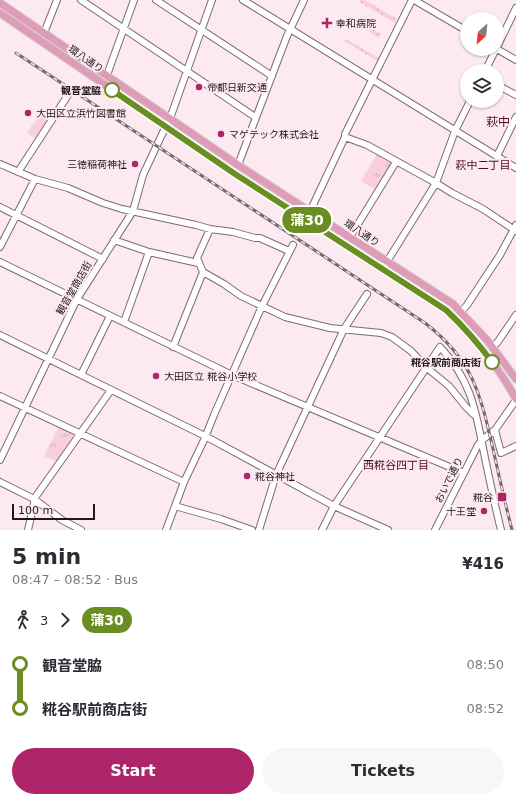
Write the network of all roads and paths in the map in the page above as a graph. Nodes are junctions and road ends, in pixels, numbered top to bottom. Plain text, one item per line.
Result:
1 (58, 0) edge
2 (81, 0) edge
3 (134, 0) edge
4 (156, 0) edge
5 (212, 0) edge
6 (243, 0) edge
7 (304, 0) edge
8 (413, 0) edge
9 (2, 5) edge
10 (516, 8) edge
11 (0, 13) edge
12 (460, 27) edge
13 (124, 29) junction
14 (202, 29) junction
15 (289, 29) junction
16 (44, 33) junction
17 (504, 33) edge
18 (504, 52) edge
19 (516, 60) edge
20 (187, 70) junction
21 (107, 75) junction
22 (272, 76) junction
23 (372, 80) junction
24 (504, 88) edge
25 (68, 95) dead end
26 (516, 95) edge
27 (466, 108) edge
28 (255, 117) junction
29 (516, 117) edge
30 (169, 118) junction
31 (166, 127) junction
32 (455, 130) junction
33 (345, 137) junction
34 (497, 156) junction
35 (396, 162) junction
36 (0, 164) edge
37 (238, 165) junction
38 (516, 168) edge
39 (18, 172) junction
40 (34, 179) junction
41 (436, 183) junction
42 (0, 207) edge
43 (132, 211) junction
44 (310, 211) junction
45 (16, 215) junction
46 (306, 220) junction
47 (515, 228) edge
48 (210, 229) junction
49 (350, 237) junction
50 (114, 240) junction
51 (293, 245) dead end
52 (0, 247) edge
53 (289, 251) junction
54 (149, 252) junction
55 (103, 259) junction
56 (388, 261) junction
57 (0, 262) edge
58 (198, 263) junction
59 (383, 268) junction
60 (204, 272) junction
61 (367, 294) dead end
62 (77, 300) junction
63 (262, 306) junction
64 (461, 312) junction
65 (516, 315) edge
66 (110, 316) junction
67 (124, 322) junction
68 (344, 329) junction
69 (0, 335) edge
70 (173, 347) junction
71 (492, 347) junction
72 (49, 359) junction
73 (427, 368) junction
74 (82, 375) junction
75 (232, 375) junction
76 (516, 379) edge
77 (111, 390) junction
78 (0, 396) edge
79 (515, 402) edge
80 (26, 408) junction
81 (308, 408) junction
82 (476, 416) junction
83 (495, 430) junction
84 (80, 433) junction
85 (206, 436) junction
86 (380, 438) junction
87 (482, 440) junction
88 (516, 446) edge
89 (0, 460) edge
90 (464, 473) junction
91 (276, 475) junction
92 (0, 482) edge
93 (184, 482) junction
94 (34, 499) junction
95 (175, 506) junction
96 (334, 506) junction
97 (28, 530) edge
98 (82, 530) edge
99 (166, 530) edge
100 (252, 530) edge
101 (259, 530) edge
102 (322, 530) edge
103 (388, 530) edge
104 (435, 530) edge
105 (501, 530) edge

1 - 16 street
2 - 13 street
3 - 13 street
4 - 14 street
5 - 14 street, 観音堂商店街
6 - 15 street
7 - 15 street
8 - 12 street
8 - 23 street
9 - 11 street
9 - 16 main road, 環八通り
10 - 17 street
11 - 31 main road, 環八通り
13 - 20 street
13 - 21 street
14 - 20 street, 観音堂商店街
14 - 22 street
15 - 22 street
15 - 23 street
16 - 21 main road, 環八通り
18 - 19 street
20 - 28 street
20 - 30 street, 観音堂商店街
21 - 30 main road, 環八通り
22 - 28 street
23 - 32 street
23 - 33 street
24 - 26 street
25 - 39 street
27 - 32 street
28 - 37 street
29 - 34 street
30 - 31 street, 観音堂商店街
30 - 37 main road, 環八通り
31 - 43 street, 観音堂商店街
31 - 46 main road, 環八通り
32 - 34 street
32 - 41 street
33 - 35 street
33 - 44 street
34 - 38 street
35 - 41 street
35 - 49 street
36 - 39 street
37 - 44 main road, 環八通り
39 - 40 street
40 - 43 street
40 - 45 street
41 - 47 street
41 - 56 street
42 - 45 street
43 - 48 street
43 - 50 street, 観音堂商店街
44 - 46 street
44 - 49 main road, 環八通り
45 - 52 street
45 - 55 street
46 - 59 main road, 環八通り
47 - 64 street
48 - 53 street
48 - 58 street
49 - 56 main road, 環八通り
50 - 54 street
50 - 55 street, 観音堂商店街
51 - 53 street
53 - 63 street
54 - 58 street
54 - 67 street
55 - 62 street, 観音堂商店街
56 - 59 street
56 - 64 main road, 環八通り
57 - 62 street
58 - 60 street
59 - 79 main road, 環八通り
60 - 63 street
60 - 70 street
61 - 68 street
62 - 66 street
62 - 72 street, 観音堂商店街
63 - 68 street
63 - 75 street
64 - 71 main road, 環八通り
65 - 71 street
66 - 67 street
66 - 74 street
67 - 70 street
68 - 73 street
68 - 81 street
69 - 72 street
70 - 75 street
71 - 76 main road, 環八通り
72 - 74 street
72 - 80 street, 観音堂商店街
73 - 82 street
73 - 82 street
73 - 86 street
74 - 77 street
75 - 81 street
75 - 85 street
77 - 84 street
77 - 85 street
78 - 80 street
79 - 83 street
80 - 84 street
80 - 89 street, 観音堂商店街
81 - 86 street
81 - 91 street
82 - 87 street
83 - 87 street
83 - 88 street
84 - 93 street
84 - 94 street
85 - 91 street
85 - 93 street
86 - 90 street
86 - 96 street
87 - 90 street, おいで通り
87 - 105 street
90 - 104 street, おいで通り
91 - 96 street
91 - 101 street
92 - 94 street
93 - 95 street
94 - 97 street
94 - 98 street
95 - 99 street
95 - 100 street
96 - 102 street
96 - 103 street

